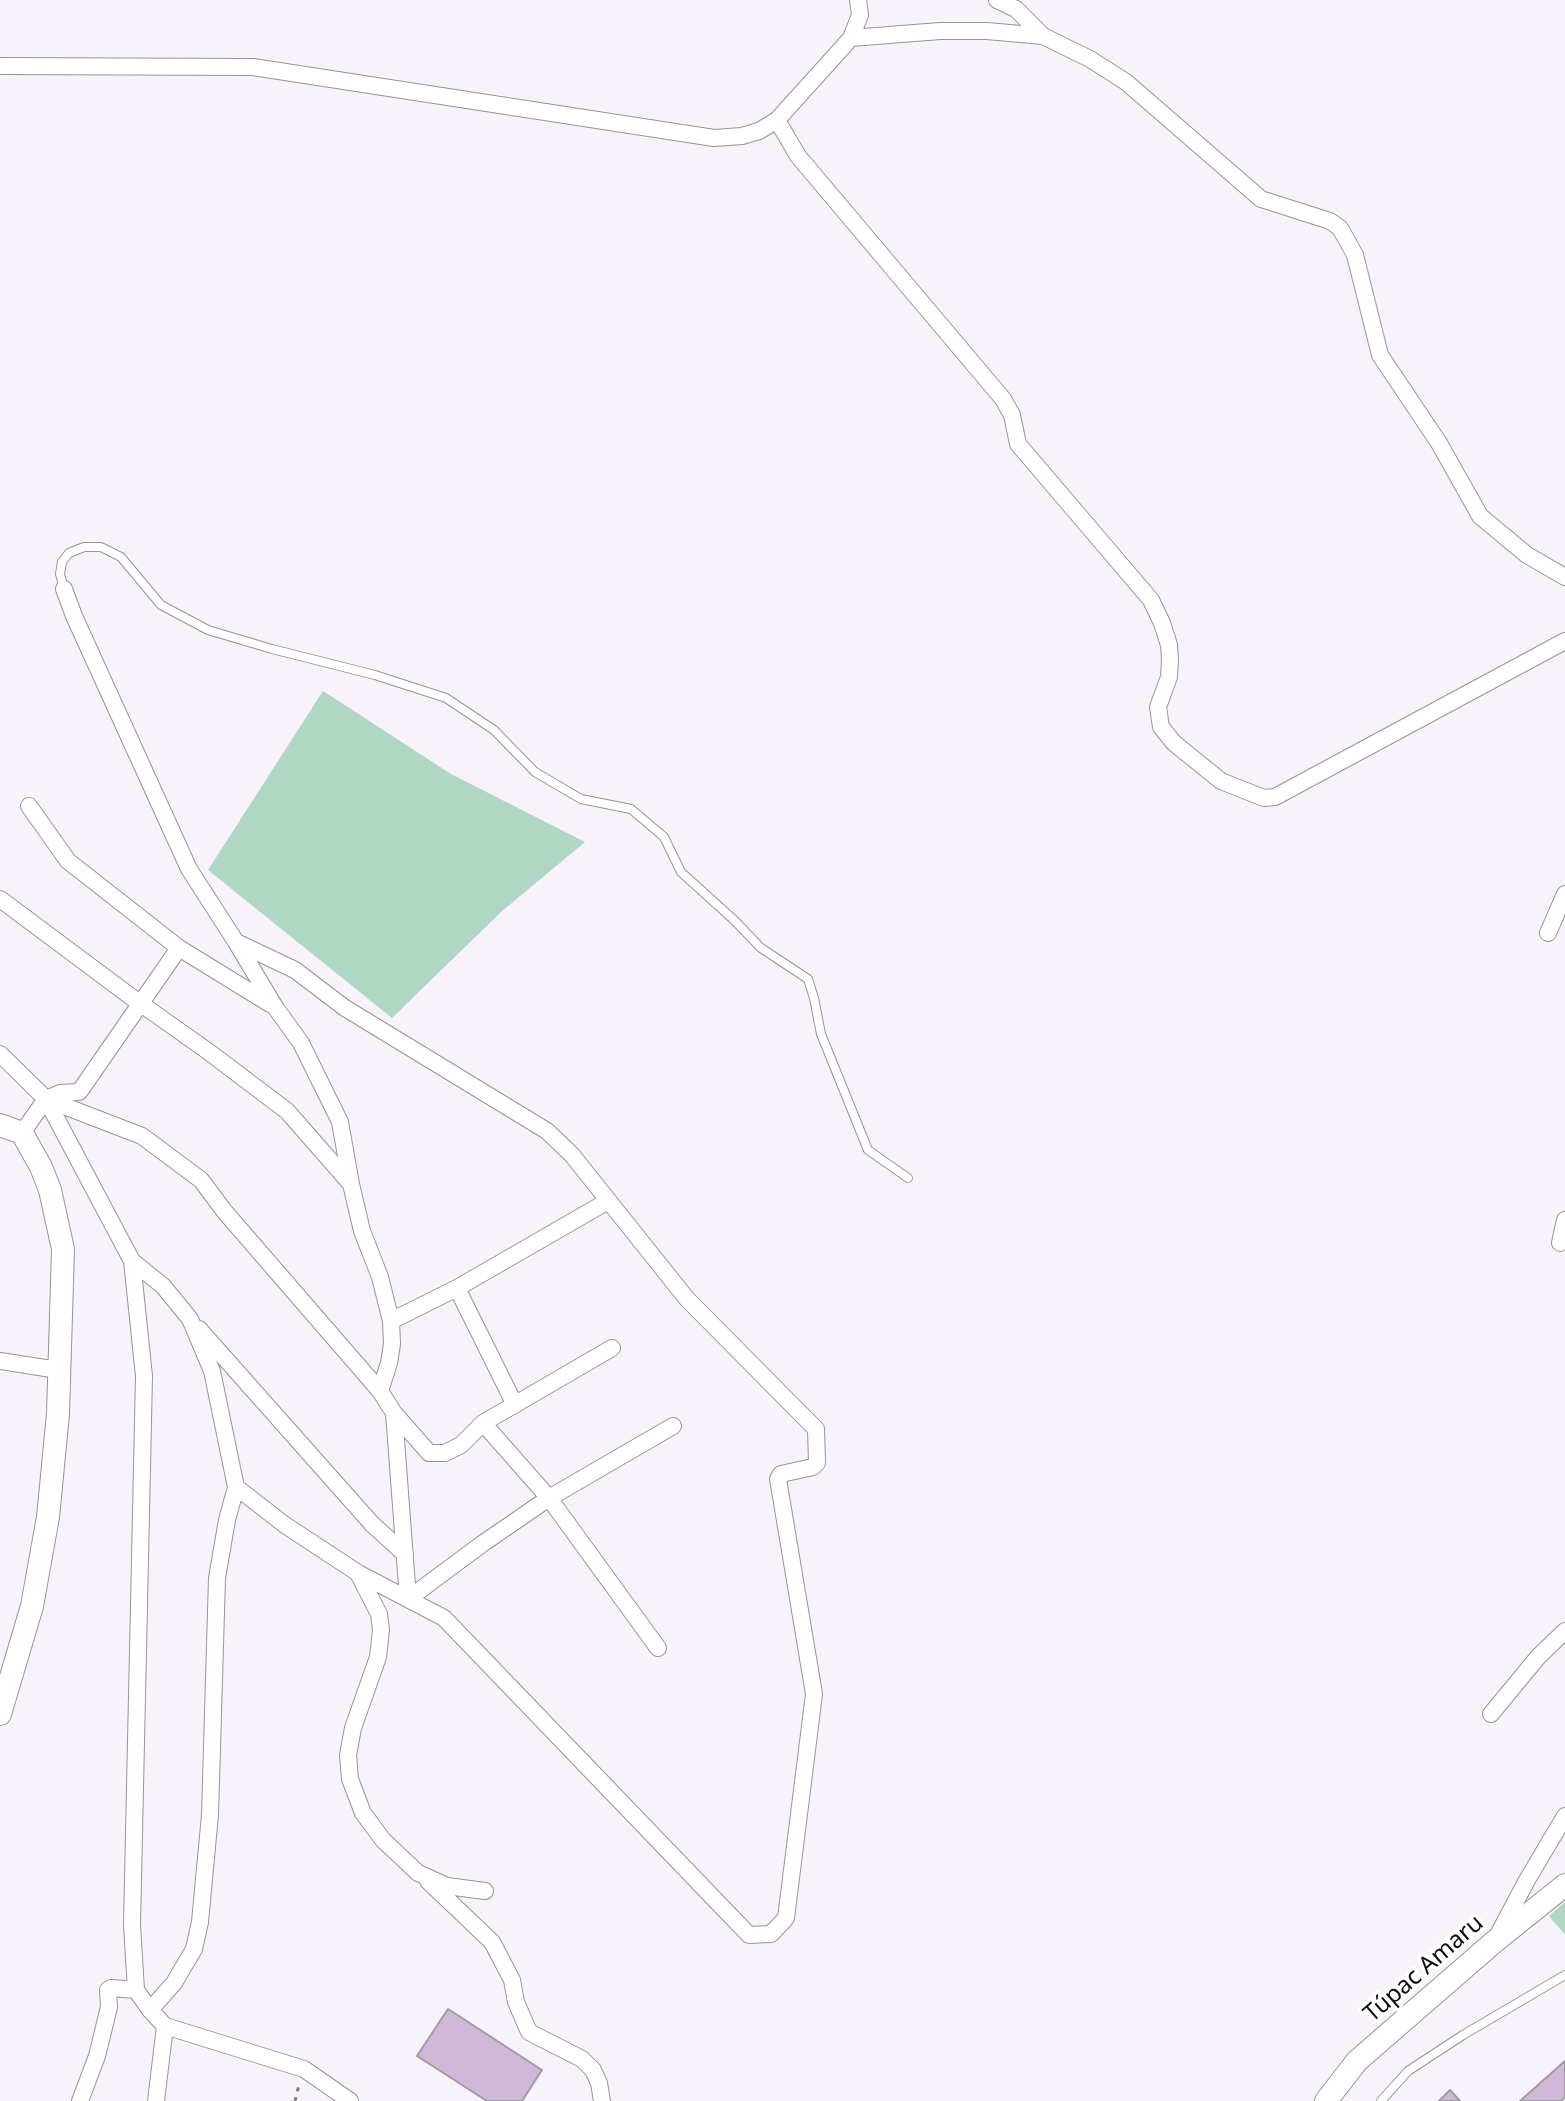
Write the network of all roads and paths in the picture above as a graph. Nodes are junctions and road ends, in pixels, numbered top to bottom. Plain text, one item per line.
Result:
1 (858, 0) edge
2 (997, 0) edge
3 (1043, 36) junction
4 (851, 38) junction
5 (0, 66) edge
6 (777, 120) junction
7 (1565, 577) edge
8 (64, 589) joint
9 (1565, 641) edge
10 (29, 806) dead end
11 (1565, 894) edge
12 (0, 899) edge
13 (1548, 933) dead end
14 (236, 942) junction
15 (179, 948) junction
16 (140, 1003) junction
17 (275, 1007) junction
18 (0, 1054) edge
19 (46, 1099) junction
20 (0, 1125) edge
21 (22, 1133) junction
22 (908, 1178) dead end
23 (351, 1184) junction
24 (608, 1201) junction
25 (1565, 1220) edge
26 (1560, 1243) dead end
27 (132, 1261) junction
28 (457, 1288) junction
29 (190, 1319) junction
30 (391, 1321) junction
31 (612, 1348) dead end
32 (0, 1361) edge
33 (58, 1370) junction
34 (380, 1391) junction
35 (515, 1405) junction
36 (394, 1413) junction
37 (483, 1423) junction
38 (673, 1426) dead end
39 (236, 1487) junction
40 (549, 1498) junction
41 (405, 1554) junction
42 (358, 1573) junction
43 (408, 1599) junction
44 (1565, 1631) edge
45 (658, 1648) dead end
46 (0, 1713) edge
47 (1491, 1714) dead end
48 (1565, 1816) edge
49 (418, 1873) junction
50 (1565, 1885) edge
51 (485, 1891) dead end
52 (1494, 1942) junction
53 (1565, 1975) edge
54 (136, 1990) junction
55 (150, 2010) junction
56 (165, 2026) junction
57 (80, 2101) edge
58 (156, 2101) edge
59 (350, 2101) edge
60 (602, 2101) edge
61 (1326, 2101) edge
62 (1381, 2101) edge

1 - 4 street
2 - 3 street
3 - 4 street
3 - 7 street
4 - 6 street
5 - 6 street
6 - 9 street
8 - 14 street
8 - 22 lane
10 - 15 street
11 - 13 street
12 - 16 street
14 - 17 street
14 - 24 street
15 - 16 street
15 - 17 street
16 - 19 street
16 - 23 street
17 - 23 street
18 - 19 street
19 - 21 street
19 - 27 street
19 - 34 street
20 - 21 main road
21 - 33 main road
23 - 30 street
24 - 28 street
24 - 43 street
25 - 26 street
27 - 29 street
27 - 54 street
28 - 30 street
28 - 35 street
29 - 39 street
29 - 41 street
30 - 34 street
31 - 35 street
32 - 33 street
33 - 46 main road
34 - 36 street
35 - 37 street
36 - 37 street
36 - 41 street
37 - 40 street
38 - 40 street
39 - 42 street
39 - 55 street
40 - 43 street
40 - 45 street
41 - 43 street
42 - 43 street
42 - 49 street
44 - 47 street
48 - 52 street
49 - 51 street
49 - 60 street
50 - 52 main road, Túpac Amaru
52 - 61 main road, Túpac Amaru
53 - 62 lane
54 - 55 street
54 - 57 street
55 - 56 street
56 - 58 street
56 - 59 street

